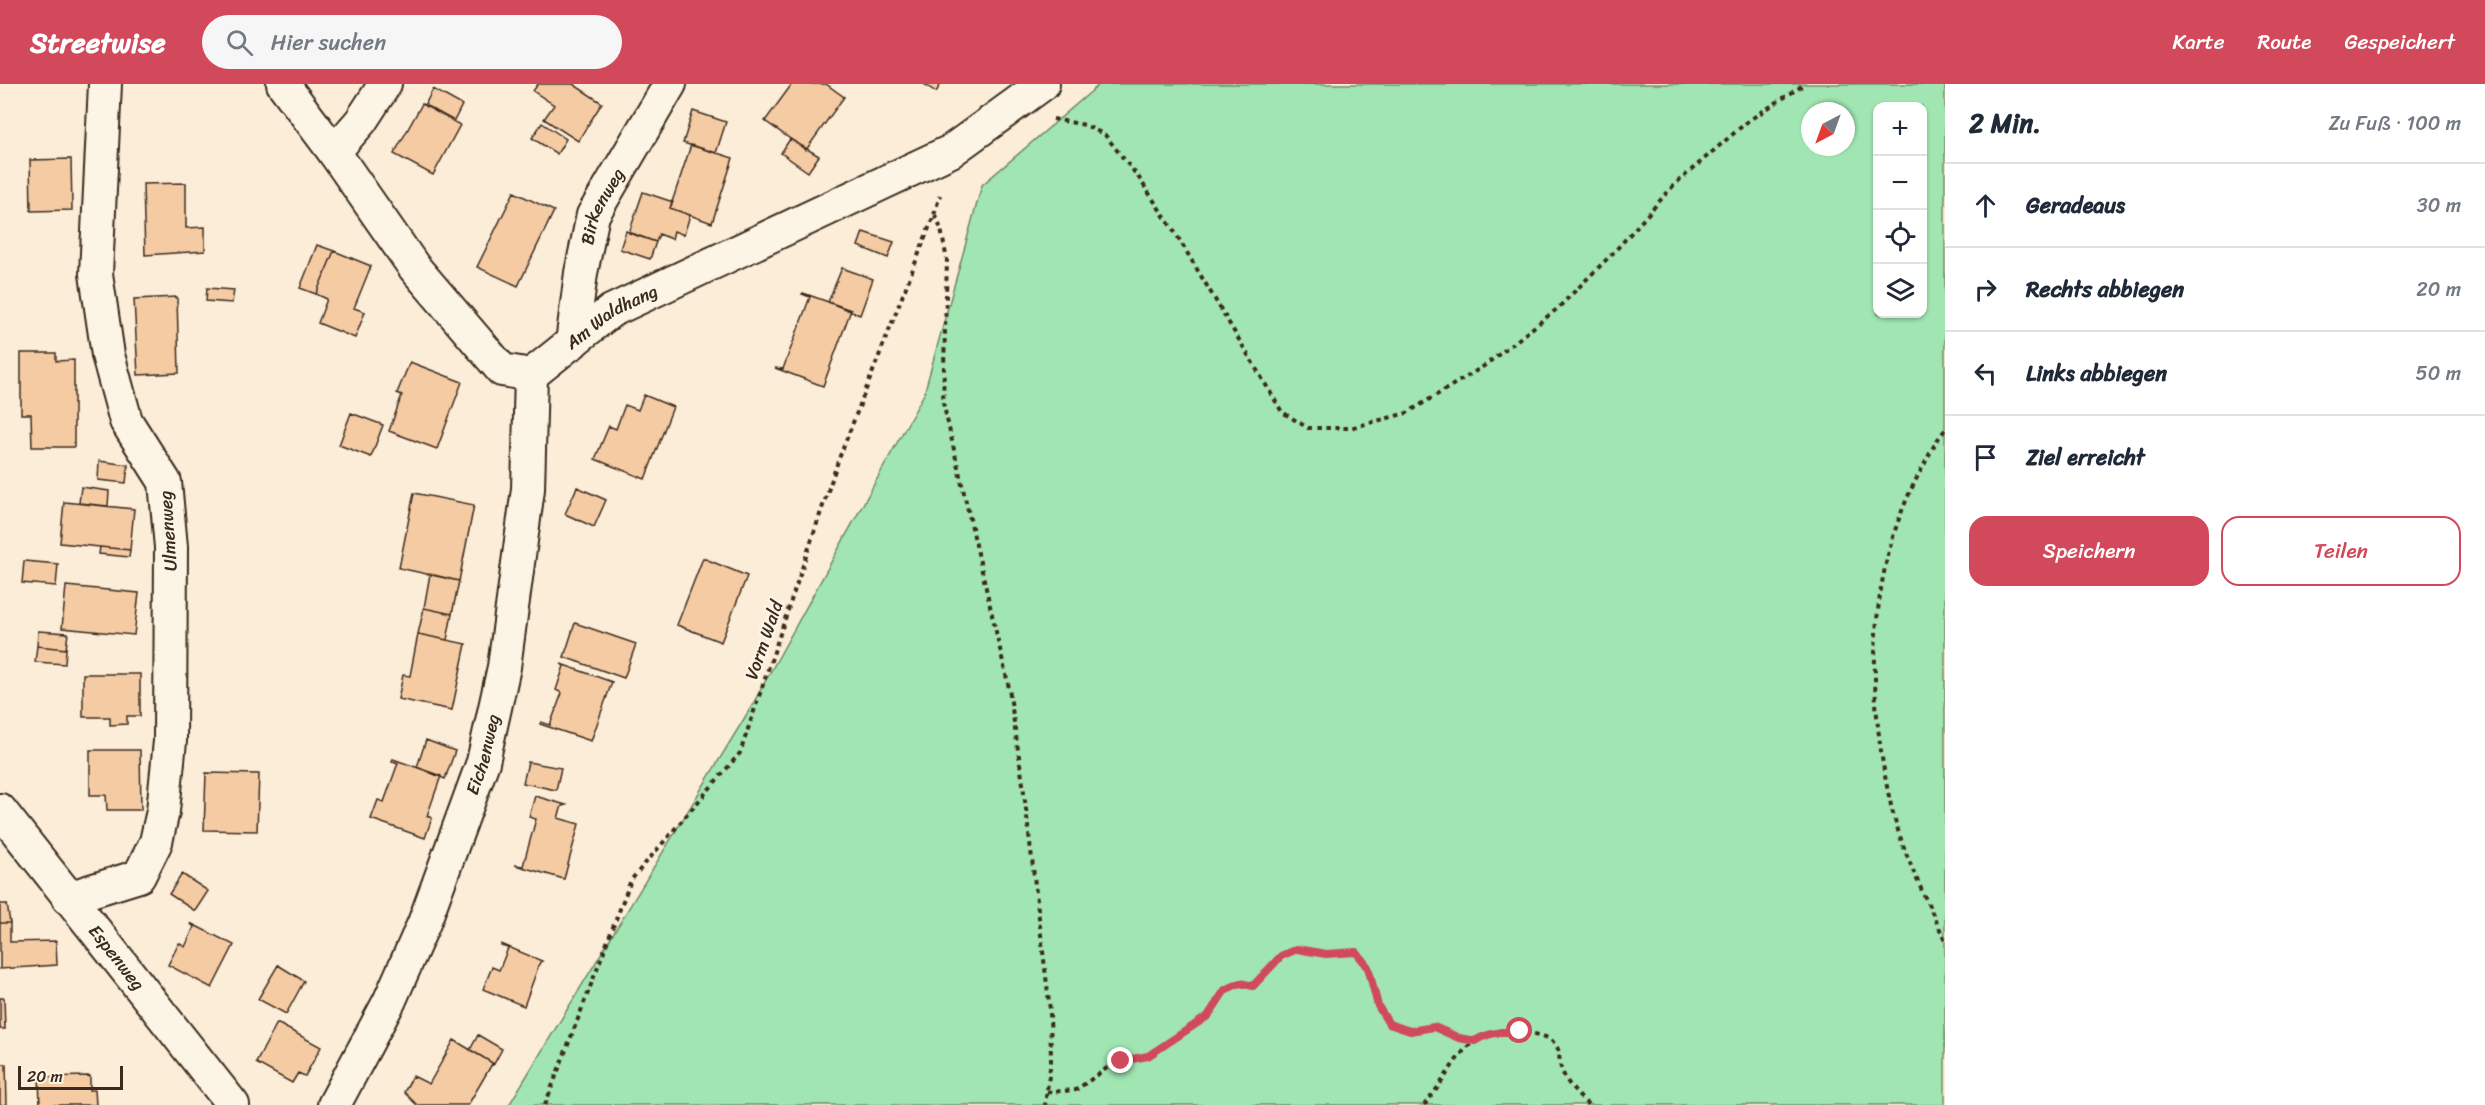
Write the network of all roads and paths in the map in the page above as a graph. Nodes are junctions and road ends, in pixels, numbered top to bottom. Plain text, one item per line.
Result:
1 (105, 84) edge
2 (283, 84) edge
3 (385, 84) edge
4 (670, 84) edge
5 (1043, 84) edge
6 (1805, 84) edge
7 (999, 116) junction
8 (951, 151) junction
9 (334, 152) junction
10 (934, 215) junction
11 (572, 343) junction
12 (531, 375) junction
13 (1945, 430) edge
14 (0, 810) edge
15 (68, 897) junction
16 (1945, 940) edge
17 (1475, 1041) junction
18 (1047, 1092) junction
19 (233, 1105) edge
20 (334, 1105) edge
21 (546, 1105) edge
22 (1045, 1105) edge
23 (1424, 1105) edge
24 (1589, 1105) edge

1 - 15 street, Ulmenweg
2 - 9 street
3 - 9 street
4 - 11 street, Birkenweg
5 - 7 street, Am Waldhang
6 - 7 path
7 - 8 street, Am Waldhang
8 - 10 path, Vorm Wald
8 - 11 street, Am Waldhang
9 - 12 street
10 - 18 path
10 - 21 path, Vorm Wald
11 - 12 street, Am Waldhang
12 - 20 street, Eichenweg
13 - 16 path
14 - 15 street, Espenweg
15 - 19 street, Espenweg
17 - 18 path
17 - 23 path
17 - 24 path
18 - 22 path

